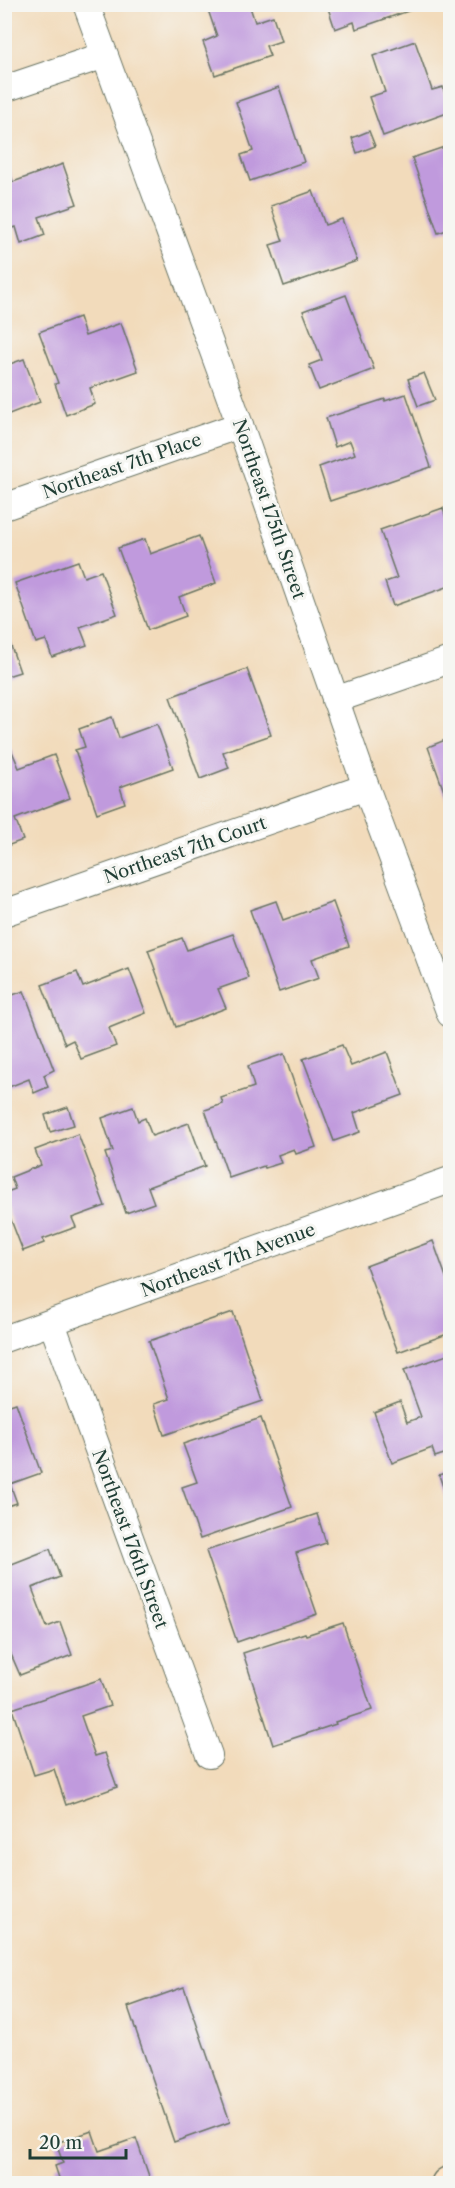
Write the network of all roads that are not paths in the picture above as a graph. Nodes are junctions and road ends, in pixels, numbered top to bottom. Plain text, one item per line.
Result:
1 (86, 4) edge
2 (105, 55) junction
3 (4, 89) edge
4 (240, 425) junction
5 (4, 507) edge
6 (450, 660) edge
7 (335, 700) junction
8 (366, 787) junction
9 (4, 913) edge
10 (450, 1014) edge
11 (450, 1180) edge
12 (52, 1323) junction
13 (4, 1339) edge
14 (209, 1755) dead end

1 - 2 street, Northeast 175th Street
2 - 3 street
2 - 4 street, Northeast 175th Street
4 - 5 street, Northeast 7th Place
4 - 7 street, Northeast 175th Street
6 - 7 street
7 - 8 street, Northeast 175th Street
8 - 9 street, Northeast 7th Court
8 - 10 street, Northeast 175th Street
11 - 12 street, Northeast 7th Avenue
12 - 13 street, Northeast 7th Avenue
12 - 14 street, Northeast 176th Street

